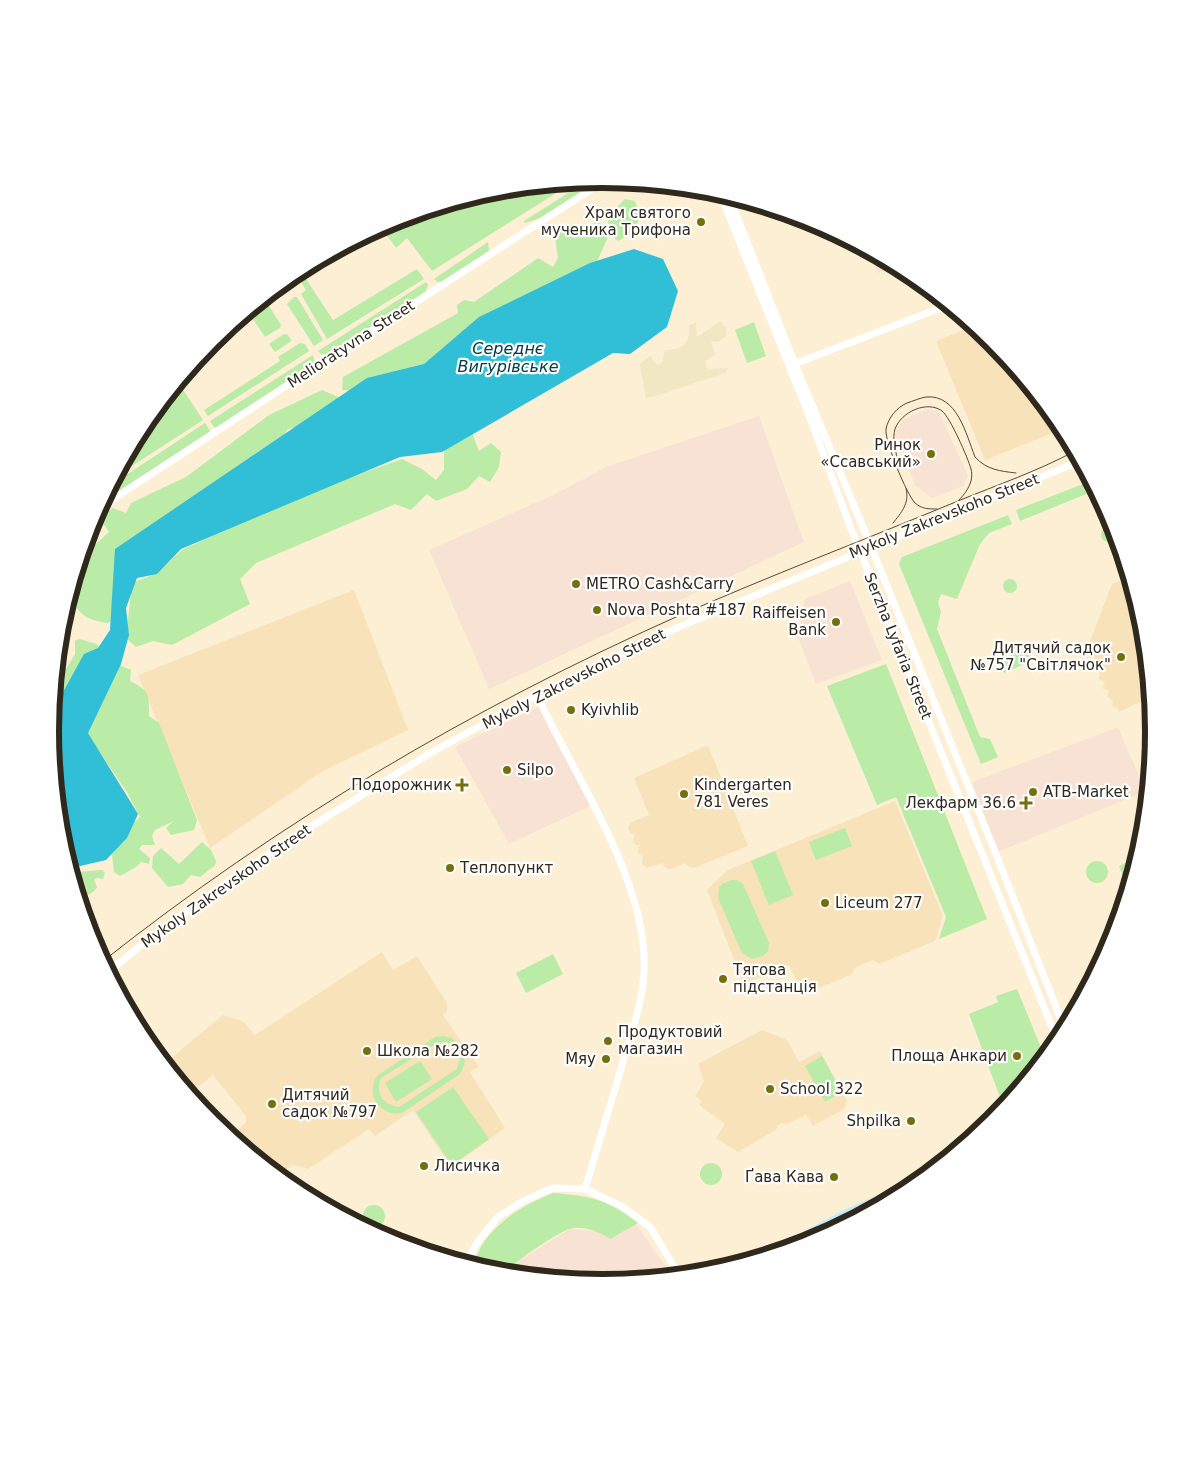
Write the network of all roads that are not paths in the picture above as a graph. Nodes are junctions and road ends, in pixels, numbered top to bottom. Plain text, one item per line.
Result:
1 (593, 188) edge
2 (724, 203) edge
3 (732, 205) edge
4 (941, 308) edge
5 (792, 365) junction
6 (1073, 463) edge
7 (111, 501) edge
8 (871, 547) junction
9 (860, 551) junction
10 (537, 695) junction
11 (113, 968) edge
12 (1061, 1021) edge
13 (1054, 1033) edge
14 (585, 1189) junction
15 (877, 1200) edge
16 (811, 1232) edge
17 (469, 1258) edge
18 (676, 1269) edge

1 - 7 street, Melioratyvna Street
2 - 5 street, Serzha Lyfaria Street
3 - 5 street, Serzha Lyfaria Street
4 - 5 street
5 - 8 street, Serzha Lyfaria Street
5 - 9 street, Serzha Lyfaria Street
6 - 8 street, Mykoly Zakrevskoho Street
8 - 9 street, Mykoly Zakrevskoho Street
8 - 12 street, Serzha Lyfaria Street
9 - 10 street, Mykoly Zakrevskoho Street
9 - 13 street, Serzha Lyfaria Street
10 - 11 street, Mykoly Zakrevskoho Street
10 - 14 street
14 - 17 street
14 - 18 street
15 - 16 main road

